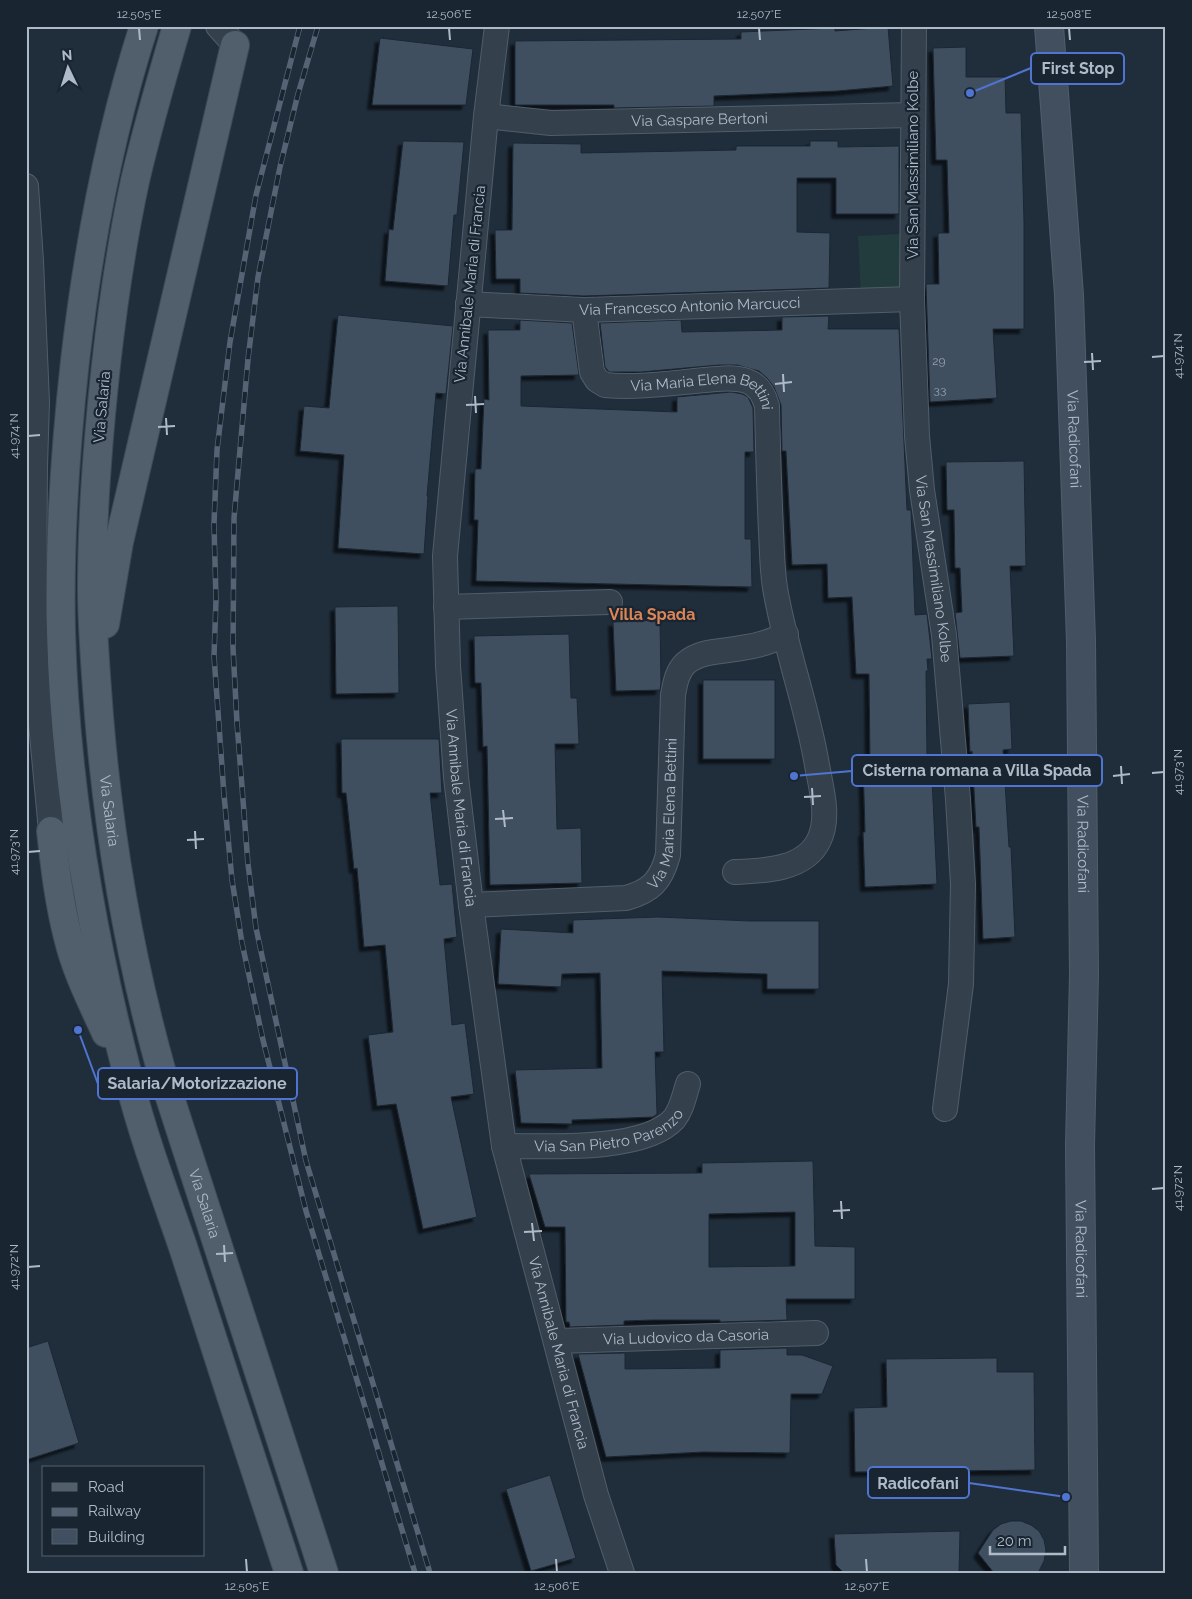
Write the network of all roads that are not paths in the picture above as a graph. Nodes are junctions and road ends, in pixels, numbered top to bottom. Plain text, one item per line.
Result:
1 (144, 26) edge
2 (177, 26) edge
3 (497, 26) edge
4 (914, 26) edge
5 (1049, 26) edge
6 (231, 33) edge
7 (913, 115) junction
8 (486, 116) junction
9 (26, 186) edge
10 (912, 299) junction
11 (468, 304) junction
12 (584, 310) junction
13 (30, 466) edge
14 (610, 602) dead end
15 (446, 607) junction
16 (786, 634) junction
17 (96, 680) junction
18 (51, 831) joint
19 (735, 872) dead end
20 (471, 905) junction
21 (129, 1082) junction
22 (688, 1084) dead end
23 (945, 1110) dead end
24 (504, 1146) junction
25 (816, 1333) dead end
26 (556, 1341) junction
27 (289, 1573) edge
28 (324, 1573) edge
29 (622, 1573) edge
30 (1084, 1573) edge

1 - 21 main road, Via Salaria
2 - 17 main road, Via Salaria
3 - 8 street, Via Annibale Maria di Francia
4 - 7 street, Via San Massimiliano Kolbe
5 - 30 street, Via Radicofani
6 - 17 main road
7 - 8 street, Via Gaspare Bertoni
7 - 10 street, Via San Massimiliano Kolbe
8 - 11 street, Via Annibale Maria di Francia
9 - 13 street
10 - 12 street, Via Francesco Antonio Marcucci
10 - 23 street, Via San Massimiliano Kolbe
11 - 12 street, Via Francesco Antonio Marcucci
11 - 15 street, Via Annibale Maria di Francia
12 - 16 street, Via Maria Elena Bettini
13 - 18 street
14 - 15 street
15 - 20 street, Via Annibale Maria di Francia
16 - 19 street, Via Maria Elena Bettini
16 - 20 street, Via Maria Elena Bettini
17 - 28 main road, Via Salaria
18 - 21 main road
20 - 24 street, Via Annibale Maria di Francia
21 - 27 main road, Via Salaria
22 - 24 street, Via San Pietro Parenzo
24 - 26 street, Via Annibale Maria di Francia
25 - 26 street, Via Ludovico da Casoria
26 - 29 street, Via Annibale Maria di Francia

